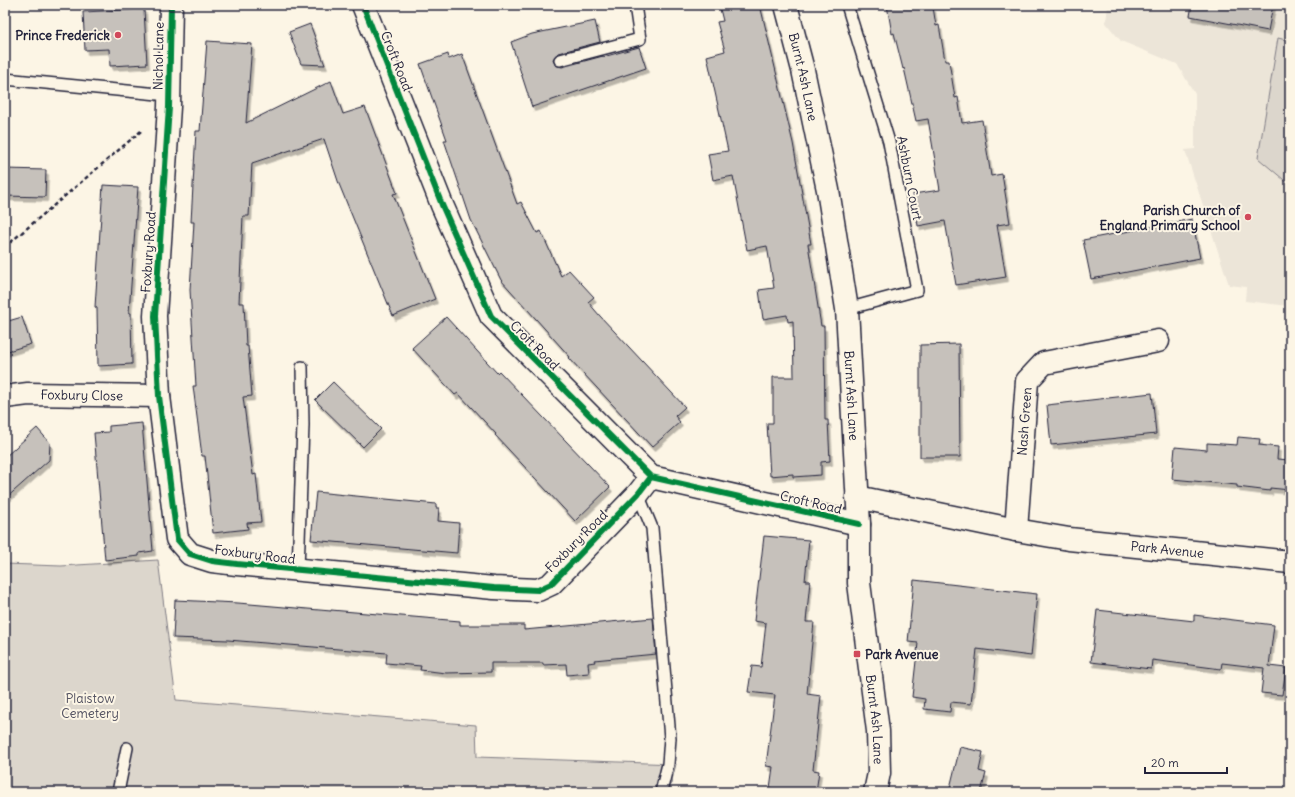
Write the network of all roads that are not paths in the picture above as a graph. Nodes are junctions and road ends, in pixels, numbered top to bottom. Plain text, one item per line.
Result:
1 (170, 5) edge
2 (364, 5) edge
3 (635, 5) edge
4 (786, 5) edge
5 (847, 5) edge
6 (560, 60) dead end
7 (5, 79) edge
8 (168, 101) junction
9 (848, 309) junction
10 (1158, 341) dead end
11 (302, 367) dead end
12 (159, 396) junction
13 (5, 398) edge
14 (651, 477) junction
15 (638, 494) junction
16 (857, 496) junction
17 (859, 524) junction
18 (1016, 530) junction
19 (1290, 562) edge
20 (298, 570) junction
21 (127, 748) dead end
22 (118, 792) edge
23 (661, 792) edge
24 (875, 792) edge

1 - 8 street, Nichol Lane
2 - 14 street, Croft Road
3 - 6 lane
4 - 9 street, Burnt Ash Lane
5 - 9 lane, Ashburn Court
7 - 8 lane
8 - 12 street, Foxbury Road
9 - 16 street, Burnt Ash Lane
10 - 18 street, Nash Green
11 - 20 lane
12 - 13 street, Foxbury Close
12 - 20 street, Foxbury Road
14 - 15 street, Foxbury Road
14 - 17 street, Croft Road
15 - 20 street, Foxbury Road
15 - 23 lane
16 - 17 street, Burnt Ash Lane
16 - 18 street, Park Avenue
17 - 24 street, Burnt Ash Lane
18 - 19 street, Park Avenue
21 - 22 lane

